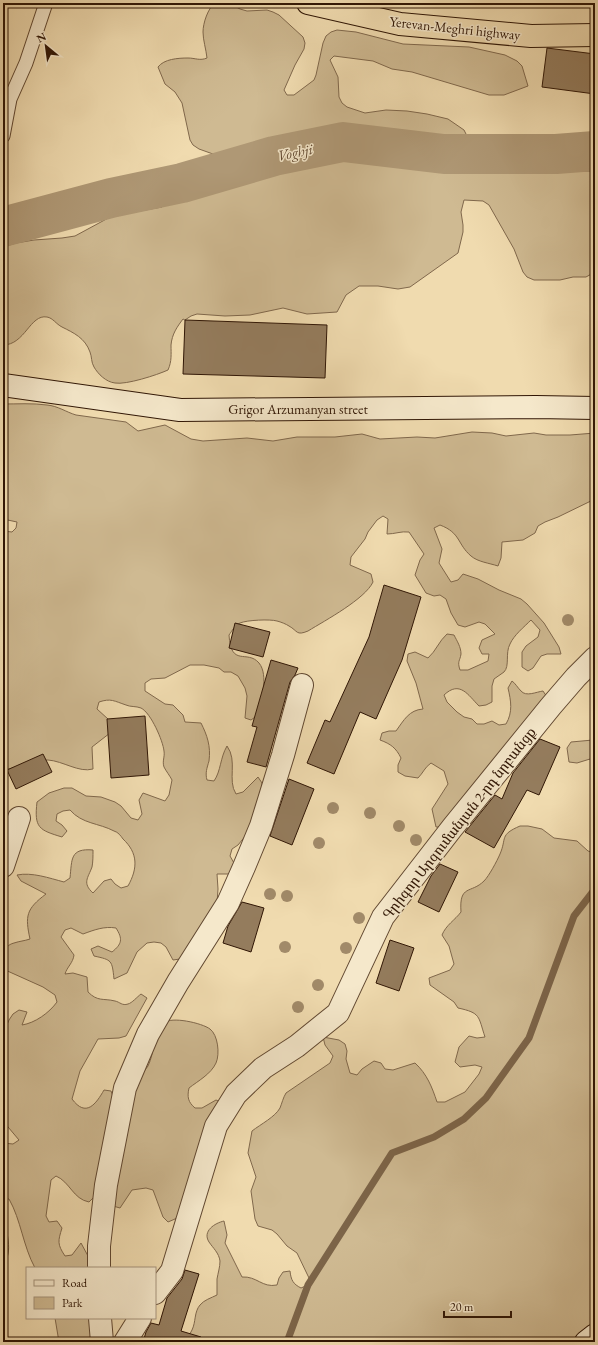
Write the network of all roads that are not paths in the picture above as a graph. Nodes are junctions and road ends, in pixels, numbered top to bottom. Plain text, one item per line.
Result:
1 (46, 3) edge
2 (308, 3) edge
3 (595, 35) edge
4 (3, 136) edge
5 (3, 384) edge
6 (595, 408) edge
7 (595, 658) edge
8 (302, 685) dead end
9 (19, 818) dead end
10 (3, 866) edge
11 (99, 1267) edge
12 (156, 1292) edge
13 (100, 1319) edge
14 (139, 1319) edge
15 (595, 1335) edge
16 (102, 1342) edge
17 (125, 1342) edge
18 (586, 1342) edge

1 - 4 lane
2 - 3 highway, Yerevan-Meghri highway
5 - 6 street, Grigor Arzumanyan street
7 - 12 street, Գրիգոր Արզումանյան 2-րդ նրբանցք
8 - 11 street
9 - 10 street
13 - 16 street
14 - 17 street
15 - 18 street

